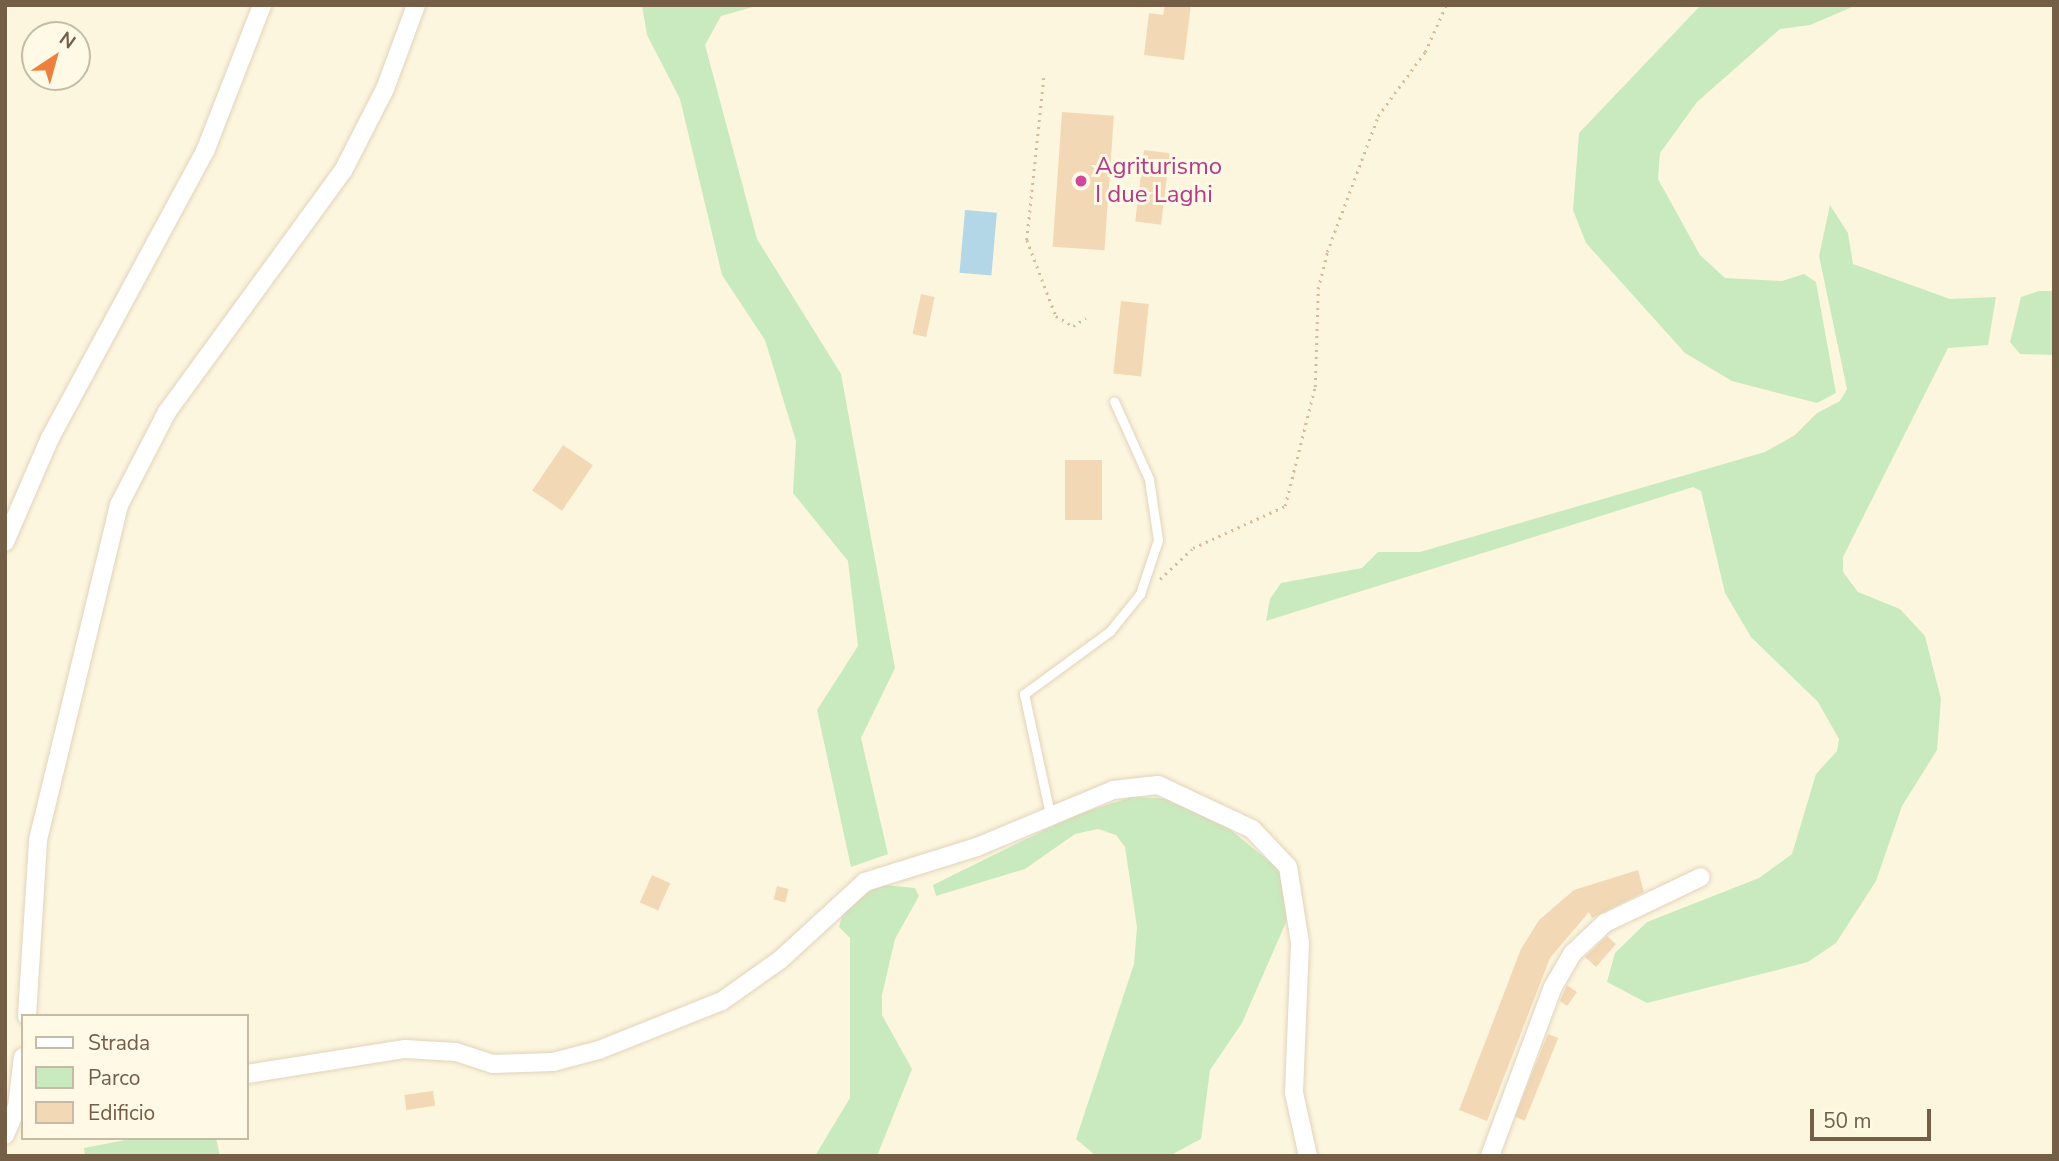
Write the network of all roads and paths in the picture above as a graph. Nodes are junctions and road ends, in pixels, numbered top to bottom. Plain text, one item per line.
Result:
1 (262, 5) edge
2 (416, 5) edge
3 (1446, 5) edge
4 (1044, 78) dead end
5 (1086, 318) dead end
6 (1114, 401) dead end
7 (5, 542) edge
8 (1144, 586) junction
9 (1050, 814) junction
10 (1701, 877) dead end
11 (27, 1014) edge
12 (248, 1074) edge
13 (20, 1100) edge
14 (9, 1128) edge
15 (1308, 1156) edge
16 (1490, 1156) edge

1 - 7 street
2 - 11 street
3 - 8 path
4 - 5 path
6 - 8 lane
8 - 9 lane
9 - 12 street
9 - 15 street
10 - 16 street
13 - 14 street

